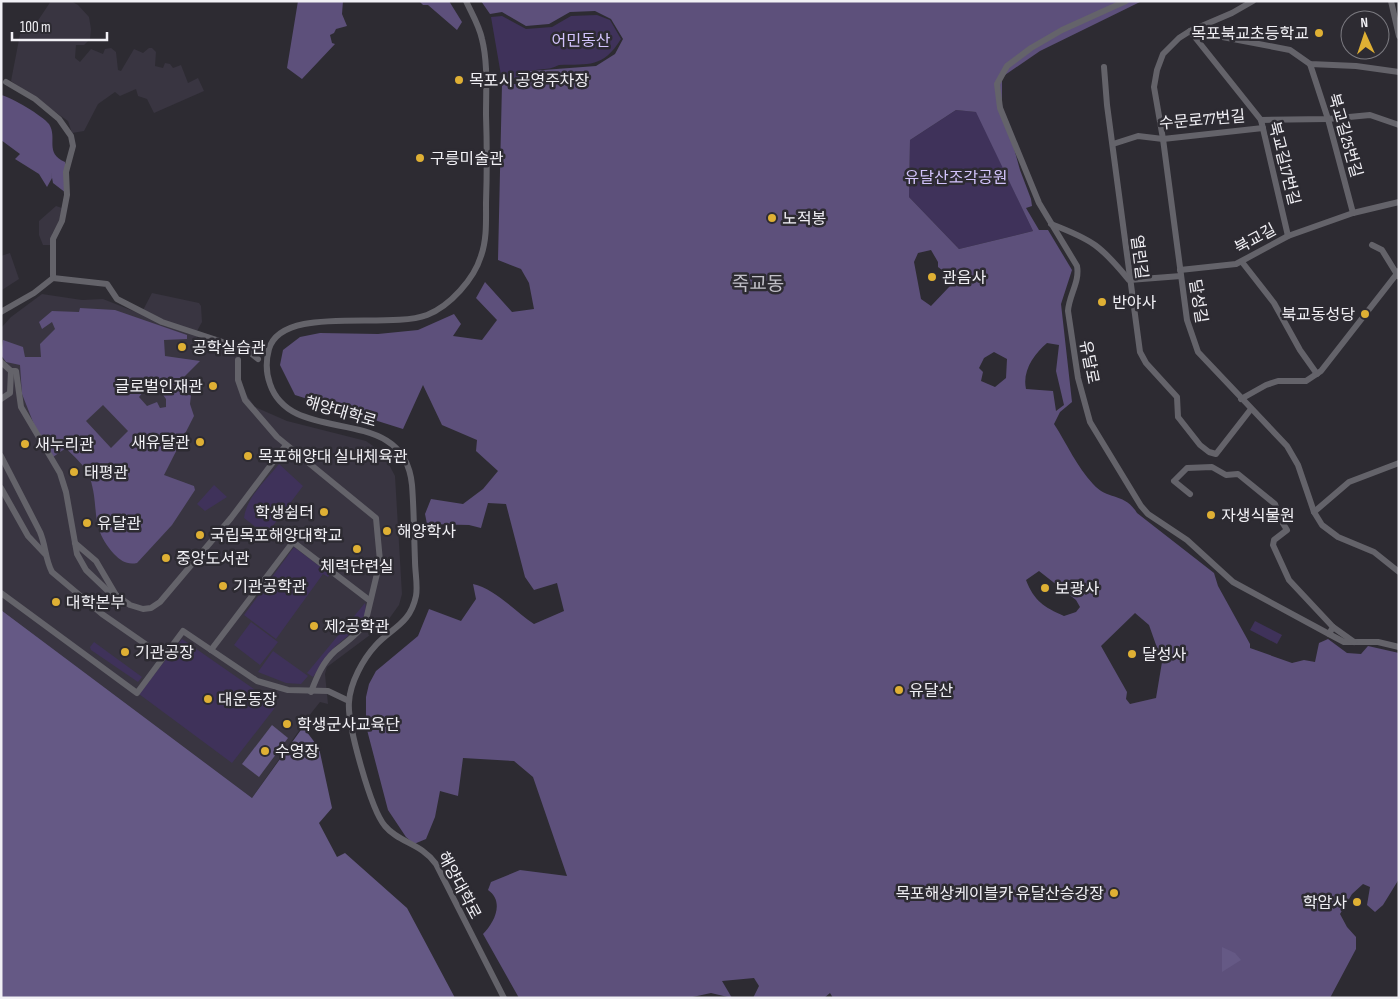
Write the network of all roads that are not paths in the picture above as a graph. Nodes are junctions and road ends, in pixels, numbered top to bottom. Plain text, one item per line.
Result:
1 (466, 1) edge
2 (1126, 1) edge
3 (1253, 1) edge
4 (1391, 1) edge
5 (1190, 31) junction
6 (1399, 36) edge
7 (1310, 64) junction
8 (1104, 67) dead end
9 (1399, 72) edge
10 (6, 82) dead end
11 (1328, 118) junction
12 (1261, 120) junction
13 (1399, 125) edge
14 (1263, 128) junction
15 (1163, 138) junction
16 (1114, 144) junction
17 (1399, 202) edge
18 (1354, 213) junction
19 (1051, 224) junction
20 (1288, 236) junction
21 (1372, 245) dead end
22 (1242, 262) junction
23 (1180, 273) junction
24 (1398, 275) edge
25 (53, 278) junction
26 (1129, 280) junction
27 (1, 312) edge
28 (258, 359) dead end
29 (238, 360) dead end
30 (1, 362) edge
31 (11, 371) junction
32 (1318, 374) junction
33 (1, 399) edge
34 (1241, 399) junction
35 (1251, 409) junction
36 (286, 445) junction
37 (1, 456) edge
38 (1399, 463) edge
39 (1, 488) edge
40 (1190, 494) dead end
41 (1314, 512) junction
42 (75, 543) junction
43 (45, 554) junction
44 (1398, 569) edge
45 (1, 592) edge
46 (116, 595) junction
47 (369, 600) junction
48 (1333, 626) junction
49 (1328, 634) junction
50 (1354, 642) junction
51 (1399, 647) edge
52 (211, 650) junction
53 (164, 657) junction
54 (311, 692) junction
55 (349, 702) junction
56 (504, 998) edge

1 - 55 street, 해양대학로
2 - 19 street, 유달로
3 - 5 street, 달성길
4 - 6 street
5 - 7 street
5 - 12 street, 북교길17번길
5 - 15 street, 달성길
7 - 9 street
7 - 11 street, 북교길25번길
8 - 16 street, 열린길
10 - 25 street
11 - 12 street, 수문로77번길
11 - 13 street, 수문로77번길
11 - 18 street, 북교길25번길
12 - 14 street, 북교길17번길
14 - 15 street, 수문로77번길
14 - 20 street, 북교길17번길
15 - 16 street, 수문로77번길
15 - 23 street, 달성길
16 - 26 street, 열린길
17 - 18 street, 북교길
18 - 20 street, 북교길
19 - 26 street
19 - 49 street, 유달로
20 - 22 street, 북교길
21 - 24 street
22 - 23 street, 북교길
22 - 32 street
23 - 26 street, 북교길
23 - 34 street, 달성길
24 - 32 street
25 - 27 street
25 - 28 street
26 - 35 street, 열린길
29 - 36 street
30 - 31 street
31 - 33 street
31 - 42 street
32 - 34 street
34 - 35 street, 달성길
35 - 41 street, 달성길
36 - 46 street
36 - 47 street
37 - 43 street
38 - 41 street
39 - 43 street
40 - 48 street
41 - 44 street, 달성길
42 - 46 street
42 - 46 street
43 - 53 street
45 - 53 street
47 - 52 street
47 - 54 street
48 - 49 street
48 - 50 street
49 - 50 street, 유달로
50 - 51 street, 유달로
52 - 53 street
52 - 54 street
54 - 55 street
55 - 56 street, 해양대학로

